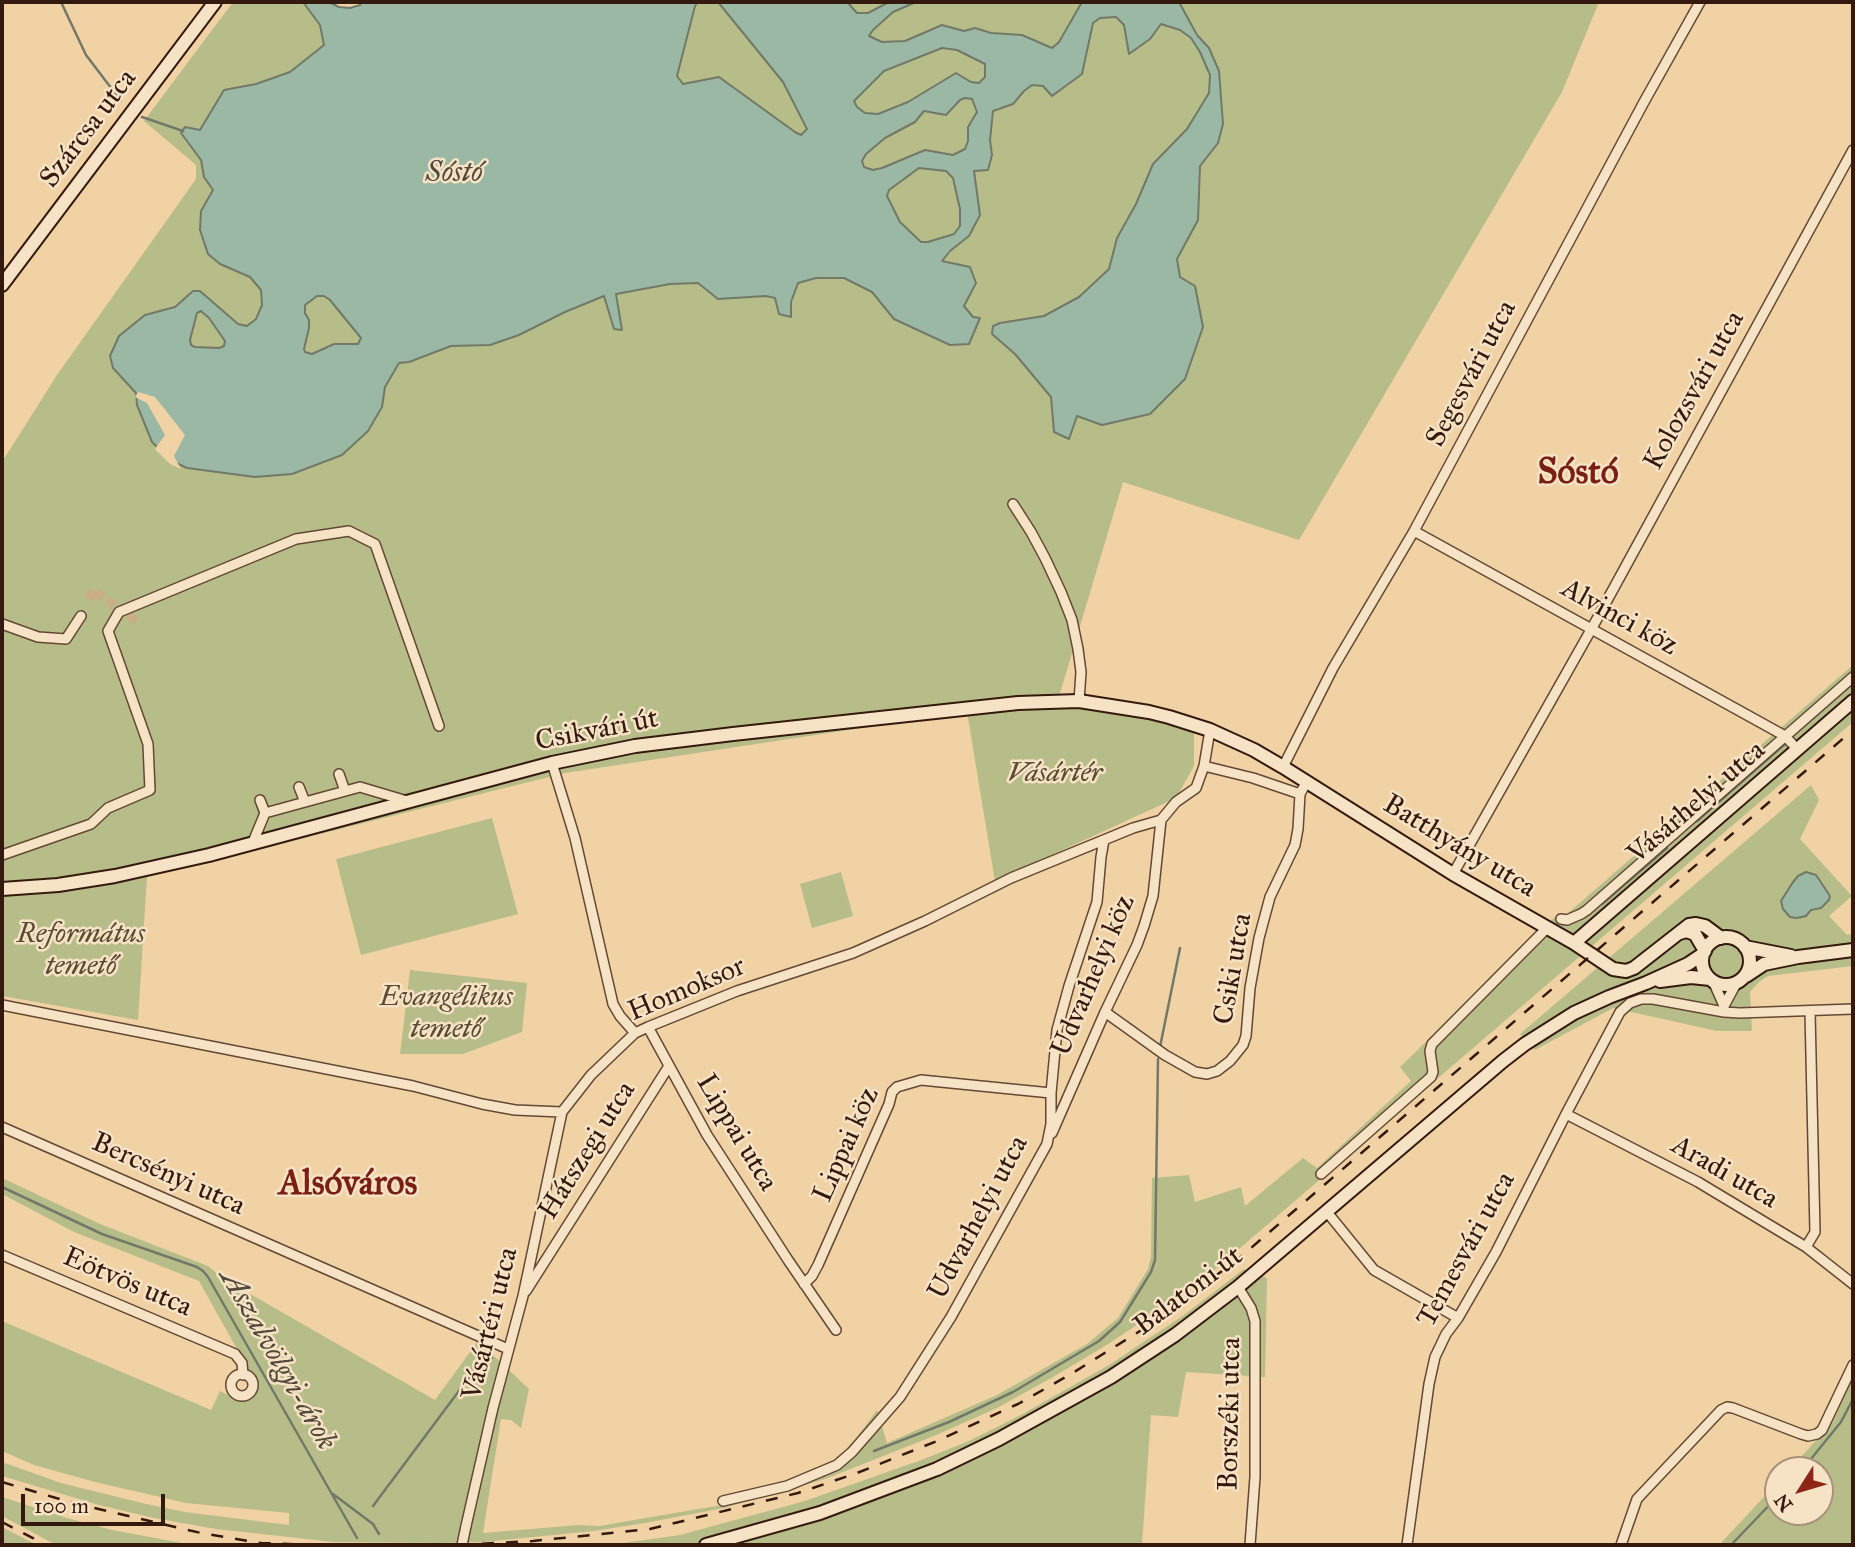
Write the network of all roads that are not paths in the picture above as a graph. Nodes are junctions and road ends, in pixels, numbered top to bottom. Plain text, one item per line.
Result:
1 (215, 2) edge
2 (1700, 2) edge
3 (1853, 150) edge
4 (2, 285) edge
5 (1013, 504) dead end
6 (1414, 531) junction
7 (81, 616) dead end
8 (2, 624) edge
9 (1591, 628) junction
10 (1853, 677) edge
11 (1079, 701) junction
12 (1853, 701) edge
13 (439, 726) dead end
14 (1210, 730) junction
15 (1786, 736) junction
16 (1797, 750) junction
17 (552, 763) junction
18 (1204, 765) junction
19 (1283, 767) junction
20 (339, 774) dead end
21 (1307, 782) junction
22 (299, 787) dead end
23 (345, 791) junction
24 (1300, 794) junction
25 (260, 800) dead end
26 (407, 801) junction
27 (304, 802) junction
28 (265, 813) junction
29 (1161, 820) junction
30 (1104, 840) junction
31 (253, 842) junction
32 (2, 855) edge
33 (1453, 874) junction
34 (2, 890) edge
35 (1561, 919) dead end
36 (1547, 928) junction
37 (1679, 933) junction
38 (1721, 938) junction
39 (1574, 943) junction
40 (1745, 947) junction
41 (1853, 950) edge
42 (1704, 952) junction
43 (1798, 957) junction
44 (1712, 980) junction
45 (1740, 980) junction
46 (1646, 983) junction
47 (2, 1004) edge
48 (1724, 1009) junction
49 (1853, 1009) edge
50 (1105, 1012) junction
51 (1810, 1012) junction
52 (648, 1027) junction
53 (635, 1033) junction
54 (669, 1066) junction
55 (1051, 1093) junction
56 (562, 1112) junction
57 (1566, 1114) junction
58 (2, 1127) edge
59 (1047, 1144) junction
60 (1321, 1174) dead end
61 (1327, 1212) junction
62 (1806, 1247) junction
63 (2, 1255) edge
64 (804, 1284) junction
65 (1853, 1284) edge
66 (1238, 1287) junction
67 (523, 1296) junction
68 (1458, 1318) junction
69 (836, 1330) dead end
70 (508, 1349) junction
71 (1853, 1365) edge
72 (243, 1375) dead end
73 (723, 1501) dead end
74 (462, 1545) edge
75 (706, 1545) edge
76 (1250, 1545) edge
77 (1407, 1545) edge
78 (1621, 1545) edge

1 - 4 street, Szárcsa utca
2 - 6 street, Segesvári utca
3 - 9 street, Kolozsvári utca
5 - 11 street
6 - 9 street, Alvinci köz
6 - 19 street, Segesvári utca
7 - 8 street
9 - 15 street, Alvinci köz
9 - 33 street, Kolozsvári utca
10 - 15 street
11 - 14 street, Csikvári út
11 - 17 street, Csikvári út
12 - 16 street, Vásárhelyi utca
13 - 32 street
14 - 18 street, Homoksor
14 - 19 street, Batthyány utca
15 - 16 street, Alvinci köz
15 - 35 street
16 - 39 street, Vásárhelyi utca
17 - 26 street, Csikvári út
17 - 53 street
18 - 24 street
18 - 29 street, Homoksor
19 - 21 street, Batthyány utca
20 - 23 street
21 - 24 street, Csiki utca
21 - 33 street, Batthyány utca
22 - 27 street
23 - 26 street
23 - 27 street
24 - 50 street, Csiki utca
25 - 28 street
26 - 31 street, Csikvári út
27 - 28 street
28 - 31 street
29 - 30 street, Homoksor
29 - 50 street, Udvarhelyi köz
30 - 52 street, Homoksor
30 - 55 street, Udvarhelyi utca
31 - 34 street, Csikvári út
33 - 36 street, Batthyány utca
36 - 39 street, Batthyány utca
36 - 60 street
37 - 38 street
37 - 39 street, Batthyány utca
37 - 42 street
38 - 40 street
38 - 42 street
40 - 43 street
40 - 45 street
41 - 43 street
42 - 44 street
42 - 46 street, Balatoni út
43 - 45 street
44 - 45 street
44 - 46 street, Balatoni út
44 - 48 street
45 - 48 street
46 - 61 street, Balatoni út
47 - 56 street
48 - 51 street
48 - 57 street, Temesvári utca
49 - 51 street
50 - 59 street, Udvarhelyi köz
51 - 62 street
52 - 53 street, Homoksor
52 - 54 street, Lippai utca
53 - 56 street, Homoksor
54 - 64 street, Lippai utca
54 - 67 street, Hátszegi utca
55 - 59 street, Udvarhelyi utca
55 - 64 street, Lippai köz
56 - 67 street, Vásártéri utca
57 - 62 street, Aradi utca
57 - 68 street, Temesvári utca
58 - 70 street, Bercsényi utca
59 - 73 street, Udvarhelyi utca
61 - 66 street, Balatoni út
61 - 68 street
62 - 65 street, Aradi utca
63 - 72 street, Eötvös utca
64 - 69 street, Lippai utca
66 - 75 street, Balatoni út
66 - 76 street, Borszéki utca
67 - 70 street, Vásártéri utca
68 - 77 street, Temesvári utca
70 - 74 street, Vásártéri utca, bridge
71 - 78 street

